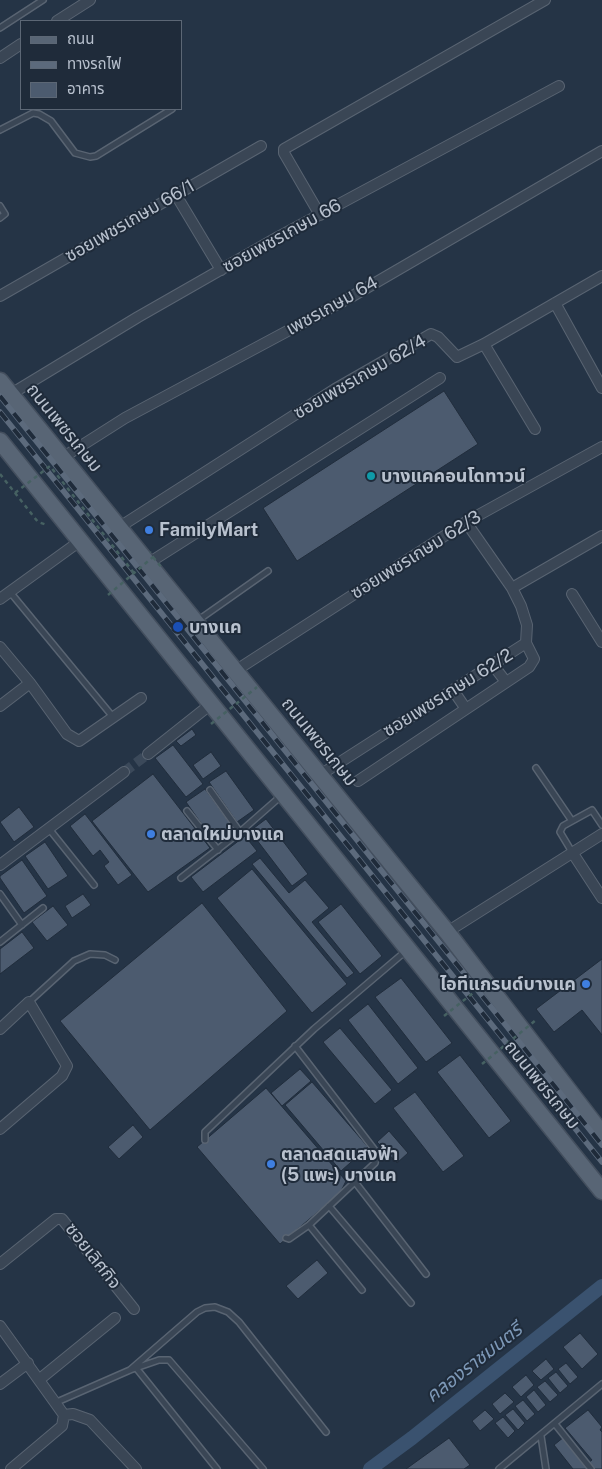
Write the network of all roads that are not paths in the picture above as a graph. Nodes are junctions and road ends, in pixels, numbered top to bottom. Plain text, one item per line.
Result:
1 (43, 0) edge
2 (90, 0) edge
3 (545, 0) edge
4 (59, 20) edge
5 (0, 28) edge
6 (20, 45) edge
7 (0, 58) edge
8 (559, 86) dead end
9 (170, 110) edge
10 (0, 130) edge
11 (260, 146) dead end
12 (602, 151) edge
13 (176, 195) junction
14 (0, 206) edge
15 (320, 215) junction
16 (0, 218) edge
17 (220, 270) junction
18 (602, 276) edge
19 (0, 296) edge
20 (555, 303) junction
21 (484, 344) junction
22 (440, 378) dead end
23 (0, 381) edge
24 (602, 388) edge
25 (11, 394) junction
26 (535, 429) dead end
27 (0, 442) edge
28 (602, 447) edge
29 (62, 458) junction
30 (466, 522) junction
31 (118, 528) junction
32 (602, 536) edge
33 (80, 541) junction
34 (149, 563) junction
35 (268, 571) dead end
36 (512, 588) junction
37 (10, 592) junction
38 (572, 594) dead end
39 (0, 599) edge
40 (195, 622) junction
41 (602, 642) edge
42 (526, 643) junction
43 (0, 647) edge
44 (493, 665) junction
45 (234, 671) junction
46 (506, 682) junction
47 (30, 683) junction
48 (453, 690) junction
49 (141, 698) dead end
50 (211, 704) junction
51 (0, 706) edge
52 (466, 709) junction
53 (113, 717) junction
54 (148, 754) tunnel mouth
55 (536, 768) dead end
56 (124, 772) tunnel mouth
57 (320, 775) junction
58 (358, 781) dead end
59 (210, 790) dead end
60 (283, 794) junction
61 (187, 811) dead end
62 (572, 821) junction
63 (602, 825) edge
64 (50, 830) junction
65 (240, 832) junction
66 (602, 834) edge
67 (218, 850) junction
68 (572, 852) junction
69 (0, 865) edge
70 (181, 878) dead end
71 (94, 885) dead end
72 (0, 894) edge
73 (602, 898) edge
74 (43, 908) dead end
75 (22, 924) junction
76 (447, 932) junction
77 (0, 942) edge
78 (407, 950) junction
79 (114, 960) dead end
80 (30, 1002) junction
81 (0, 1029) edge
82 (295, 1046) junction
83 (0, 1129) edge
84 (602, 1134) edge
85 (205, 1140) dead end
86 (355, 1182) junction
87 (602, 1191) edge
88 (329, 1206) junction
89 (309, 1225) junction
90 (286, 1238) dead end
91 (0, 1264) edge
92 (426, 1274) dead end
93 (362, 1290) dead end
94 (411, 1303) dead end
95 (134, 1309) dead end
96 (115, 1318) dead end
97 (0, 1326) edge
98 (28, 1363) junction
99 (137, 1369) junction
100 (130, 1370) junction
101 (40, 1379) junction
102 (0, 1384) edge
103 (602, 1384) edge
104 (57, 1402) junction
105 (63, 1420) junction
106 (555, 1424) junction
107 (326, 1432) dead end
108 (541, 1436) junction
109 (134, 1468) edge
110 (11, 1469) edge
111 (217, 1469) edge
112 (263, 1469) edge
113 (499, 1469) edge
114 (546, 1469) edge
115 (591, 1469) edge

1 - 5 lane
2 - 4 street
3 - 15 street
6 - 7 street
8 - 15 street, ซอยเพชรเกษม 66
9 - 10 lane
11 - 13 street, ซอยเพชรเกษม 66/1
12 - 29 street, เพชรเกษม 64
13 - 17 street
13 - 19 street, ซอยเพชรเกษม 66/1
14 - 16 lane
15 - 17 street, ซอยเพชรเกษม 66
17 - 25 street, ซอยเพชรเกษม 66
18 - 20 street, ซอยเพชรเกษม 62/4
20 - 21 street, ซอยเพชรเกษม 62/4
20 - 24 street
21 - 26 street
21 - 31 street, ซอยเพชรเกษม 62/4
22 - 34 street
23 - 25 main road, ถนนเพชรเกษม
25 - 29 main road, ถนนเพชรเกษม
27 - 33 main road, ถนนเพชรเกษม
28 - 30 street, ซอยเพชรเกษม 62/3
29 - 31 main road, ถนนเพชรเกษม
30 - 36 street, ซอยเพชรเกษม 62/2
30 - 45 street, ซอยเพชรเกษม 62/3
31 - 34 main road, ถนนเพชรเกษม
32 - 36 street
33 - 37 street
33 - 50 main road, ถนนเพชรเกษม
34 - 40 main road, ถนนเพชรเกษม
35 - 40 lane
36 - 42 street, ซอยเพชรเกษม 62/2
37 - 39 street
37 - 53 lane
38 - 41 street
40 - 45 main road, ถนนเพชรเกษม
42 - 44 street, ซอยเพชรเกษม 62/2
42 - 46 street
43 - 47 street
44 - 46 street
44 - 48 street, ซอยเพชรเกษม 62/2
45 - 57 main road, ถนนเพชรเกษม
46 - 52 street
47 - 51 street
47 - 53 street
48 - 52 street
48 - 57 street, ซอยเพชรเกษม 62/2
49 - 53 street
50 - 54 street
50 - 60 main road, ถนนเพชรเกษม
52 - 58 street
55 - 62 lane
56 - 64 street
57 - 76 main road, ถนนเพชรเกษม
59 - 65 lane
60 - 65 lane
60 - 78 main road, ถนนเพชรเกษม
61 - 67 lane
62 - 63 lane
62 - 68 lane
64 - 69 street
64 - 71 lane
65 - 67 lane
66 - 68 street
67 - 70 lane
68 - 73 street
68 - 76 street
72 - 75 lane
74 - 75 lane
75 - 77 lane
76 - 84 main road, ถนนเพชรเกษม
78 - 82 lane
78 - 87 main road, ถนนเพชรเกษม
79 - 80 lane
80 - 81 street
80 - 83 street
82 - 85 lane
82 - 86 lane
86 - 88 lane
86 - 92 lane
88 - 89 lane
88 - 94 lane
89 - 90 lane
89 - 93 lane
91 - 95 street, ซอยเลิศกิจ
96 - 101 street
97 - 98 street
98 - 101 street
98 - 102 street
99 - 100 lane
99 - 111 lane
99 - 112 lane
100 - 104 lane
100 - 107 lane
101 - 104 street
103 - 106 lane
104 - 105 street
105 - 109 street
105 - 110 street
106 - 108 lane
106 - 115 lane
108 - 113 lane
108 - 114 lane

